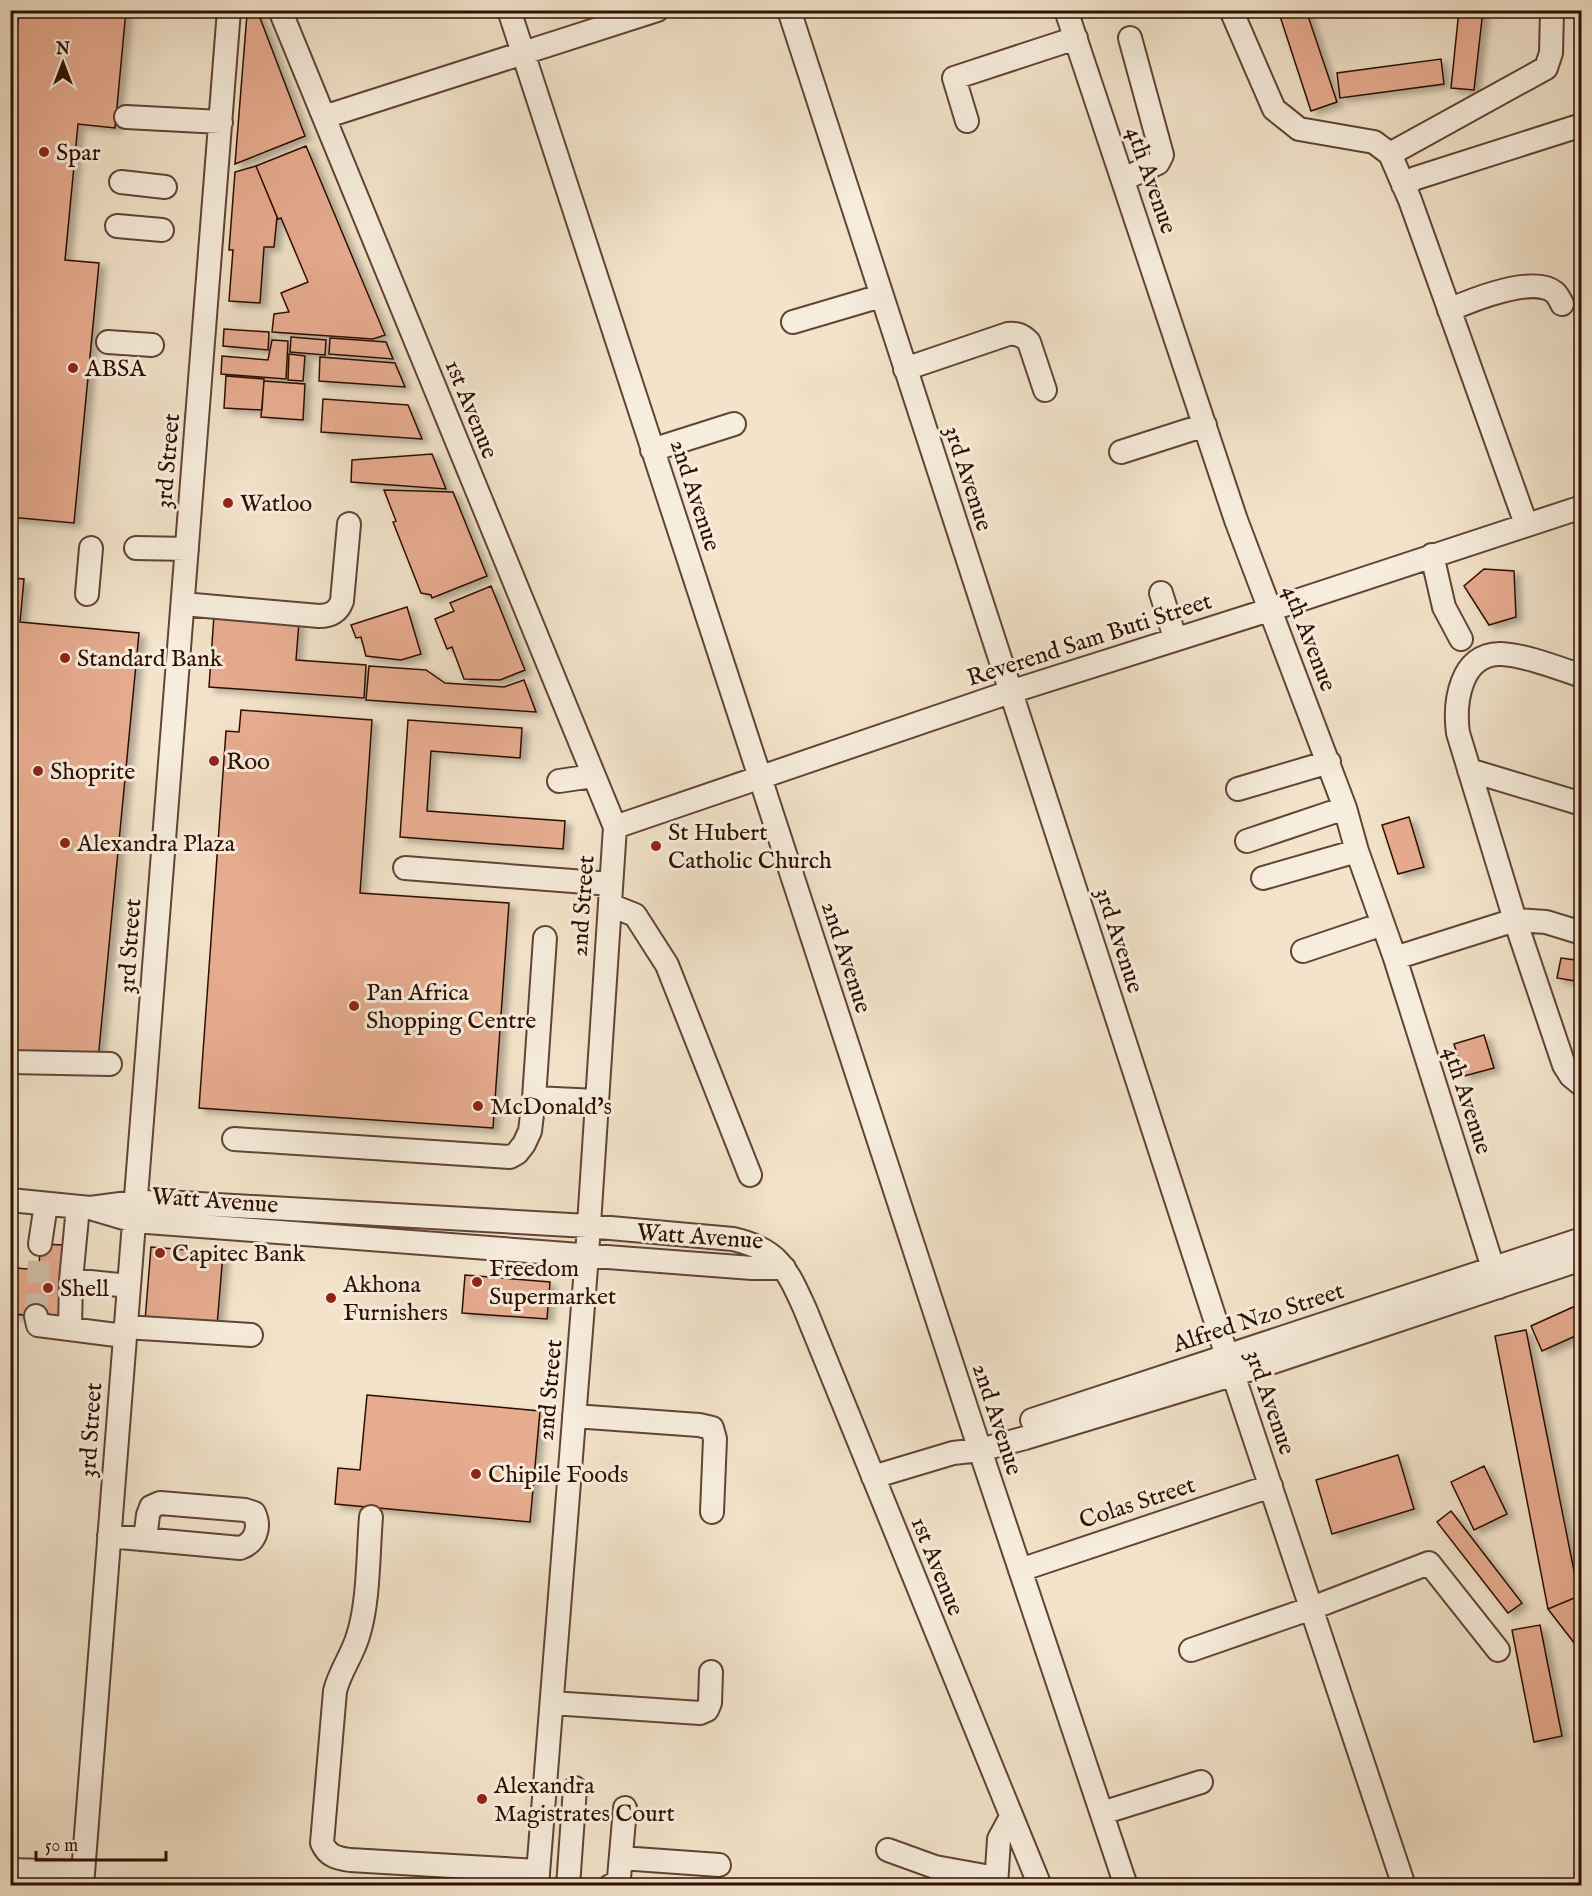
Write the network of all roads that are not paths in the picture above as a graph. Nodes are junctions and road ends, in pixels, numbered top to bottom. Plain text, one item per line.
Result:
1 (230, 10) edge
2 (280, 10) edge
3 (508, 10) edge
4 (657, 10) edge
5 (789, 10) edge
6 (1066, 10) edge
7 (1231, 10) edge
8 (1552, 10) edge
9 (1076, 38) junction
10 (1130, 38) dead end
11 (522, 52) junction
12 (126, 117) dead end
13 (324, 117) junction
14 (967, 121) dead end
15 (221, 122) junction
16 (1581, 125) edge
17 (1390, 154) junction
18 (1124, 179) junction
19 (121, 182) dead end
20 (1403, 185) junction
21 (165, 187) dead end
22 (117, 226) dead end
23 (162, 230) dead end
24 (881, 296) junction
25 (1562, 304) dead end
26 (1449, 310) junction
27 (793, 322) dead end
28 (108, 342) dead end
29 (153, 345) dead end
30 (905, 369) junction
31 (1045, 390) dead end
32 (734, 424) dead end
33 (1205, 425) junction
34 (652, 450) junction
35 (1121, 452) dead end
36 (1580, 508) edge
37 (349, 524) dead end
38 (1526, 524) junction
39 (91, 548) dead end
40 (136, 548) dead end
41 (187, 549) junction
42 (1432, 555) junction
43 (1161, 593) dead end
44 (87, 594) dead end
45 (183, 603) junction
46 (1269, 610) junction
47 (1175, 638) junction
48 (1461, 639) dead end
49 (1581, 676) edge
50 (1010, 692) junction
51 (1329, 762) junction
52 (1469, 770) junction
53 (592, 776) junction
54 (759, 777) junction
55 (560, 780) dead end
56 (1238, 789) dead end
57 (1581, 804) edge
58 (1345, 808) junction
59 (615, 827) junction
60 (1247, 841) dead end
61 (1357, 851) junction
62 (405, 868) dead end
63 (1263, 878) dead end
64 (610, 895) junction
65 (1515, 920) junction
66 (1383, 924) junction
67 (1581, 933) edge
68 (545, 938) dead end
69 (1303, 951) dead end
70 (1395, 958) junction
71 (10, 1062) edge
72 (111, 1064) dead end
73 (1581, 1084) edge
74 (534, 1098) junction
75 (597, 1101) junction
76 (234, 1139) dead end
77 (750, 1176) dead end
78 (10, 1200) edge
79 (46, 1204) junction
80 (84, 1207) junction
81 (135, 1211) junction
82 (588, 1226) junction
83 (1581, 1239) edge
84 (40, 1244) tunnel mouth
85 (587, 1255) junction
86 (1581, 1259) edge
87 (784, 1268) junction
88 (1496, 1278) junction
89 (71, 1280) junction
90 (129, 1286) junction
91 (36, 1316) dead end
92 (70, 1328) junction
93 (125, 1331) junction
94 (251, 1335) dead end
95 (1230, 1365) junction
96 (574, 1416) junction
97 (978, 1445) junction
98 (873, 1478) junction
99 (1271, 1486) junction
100 (712, 1512) dead end
101 (371, 1517) dead end
102 (109, 1536) junction
103 (145, 1539) dead end
104 (1020, 1570) junction
105 (1312, 1608) junction
106 (1191, 1650) dead end
107 (1498, 1650) dead end
108 (711, 1672) dead end
109 (552, 1703) junction
110 (1201, 1782) dead end
111 (575, 1788) dead end
112 (625, 1808) dead end
113 (1102, 1813) junction
114 (1011, 1817) junction
115 (888, 1850) dead end
116 (621, 1858) junction
117 (719, 1865) dead end
118 (10, 1870) edge
119 (44, 1878) edge
120 (83, 1879) edge
121 (538, 1880) edge
122 (996, 1882) edge
123 (568, 1886) edge
124 (610, 1886) edge
125 (1040, 1886) edge
126 (1126, 1886) edge
127 (1404, 1886) edge

1 - 15 street, 3rd Street
2 - 13 street, 1st Avenue
3 - 11 street, 2nd Avenue
4 - 11 street
5 - 24 street, 3rd Avenue
6 - 9 street, 4th Avenue
7 - 17 street
8 - 17 street
9 - 14 street
9 - 18 street, 4th Avenue
10 - 18 street
11 - 13 street
11 - 34 street, 2nd Avenue
12 - 15 street
13 - 53 street, 1st Avenue
15 - 41 street, 3rd Street
16 - 20 street
17 - 20 street
18 - 33 street, 4th Avenue
19 - 21 street
20 - 26 street
22 - 23 street
24 - 27 street
24 - 30 street, 3rd Avenue
25 - 26 street
26 - 38 street
28 - 29 street
30 - 31 street
30 - 50 street, 3rd Avenue
32 - 34 street
33 - 35 street
33 - 46 street, 4th Avenue
34 - 54 street, 2nd Avenue
36 - 38 street, Reverend Sam Buti Street
37 - 45 street
38 - 42 street, Reverend Sam Buti Street
39 - 44 street
40 - 41 street
41 - 45 street, 3rd Street
42 - 46 street, Reverend Sam Buti Street
42 - 48 street
43 - 47 street
45 - 81 street, 3rd Street
46 - 47 street, Reverend Sam Buti Street
46 - 51 street, 4th Avenue
47 - 50 street, Reverend Sam Buti Street
49 - 52 street
50 - 54 street, Reverend Sam Buti Street
50 - 95 street, 3rd Avenue
51 - 56 street
51 - 58 street, 4th Avenue
52 - 57 street
52 - 65 street
53 - 55 street
53 - 59 street, 1st Avenue
54 - 59 street, Reverend Sam Buti Street
54 - 97 street, 2nd Avenue
58 - 60 street
58 - 61 street, 4th Avenue
59 - 64 street, 2nd Street
61 - 63 street
61 - 66 street, 4th Avenue
62 - 64 street
64 - 75 street, 2nd Street
64 - 77 street
65 - 67 street
65 - 70 street
65 - 73 street
66 - 69 street
66 - 70 street, 4th Avenue
68 - 74 street
70 - 88 street, 4th Avenue
71 - 72 street
74 - 75 street
74 - 76 street
75 - 82 street, 2nd Street
78 - 79 street, Watt Avenue
79 - 80 street, Watt Avenue
79 - 84 street
80 - 81 street, Watt Avenue
80 - 89 street
81 - 82 street, Watt Avenue
81 - 85 street, Watt Avenue
81 - 90 street, 3rd Street
82 - 85 street, 2nd Street
82 - 87 street, Watt Avenue
83 - 88 street, Alfred Nzo Street
85 - 87 street, Watt Avenue
85 - 96 street, 2nd Street
86 - 88 street, Alfred Nzo Street
87 - 98 street, 1st Avenue
88 - 95 street, Alfred Nzo Street
89 - 90 street
89 - 92 street
90 - 93 street, 3rd Street
91 - 92 street
92 - 93 street
93 - 94 street
93 - 102 street, 3rd Street
95 - 97 street, Alfred Nzo Street
95 - 99 street, 3rd Avenue
96 - 100 street
96 - 109 street, 2nd Street
97 - 98 street, Alfred Nzo Street
97 - 104 street, 2nd Avenue
98 - 114 street, 1st Avenue
99 - 104 street, Colas Street
99 - 105 street, 3rd Avenue
101 - 121 street
102 - 103 street
102 - 120 street, 3rd Street
104 - 113 street, 2nd Avenue
105 - 106 street
105 - 107 street
105 - 127 street, 3rd Avenue
108 - 109 street
109 - 121 street, 2nd Street
110 - 113 street
111 - 123 street
112 - 116 street
113 - 126 street, 2nd Avenue
114 - 122 street
114 - 125 street, 1st Avenue
115 - 122 street
116 - 117 street
116 - 124 street
118 - 119 street
119 - 120 street
121 - 123 street

